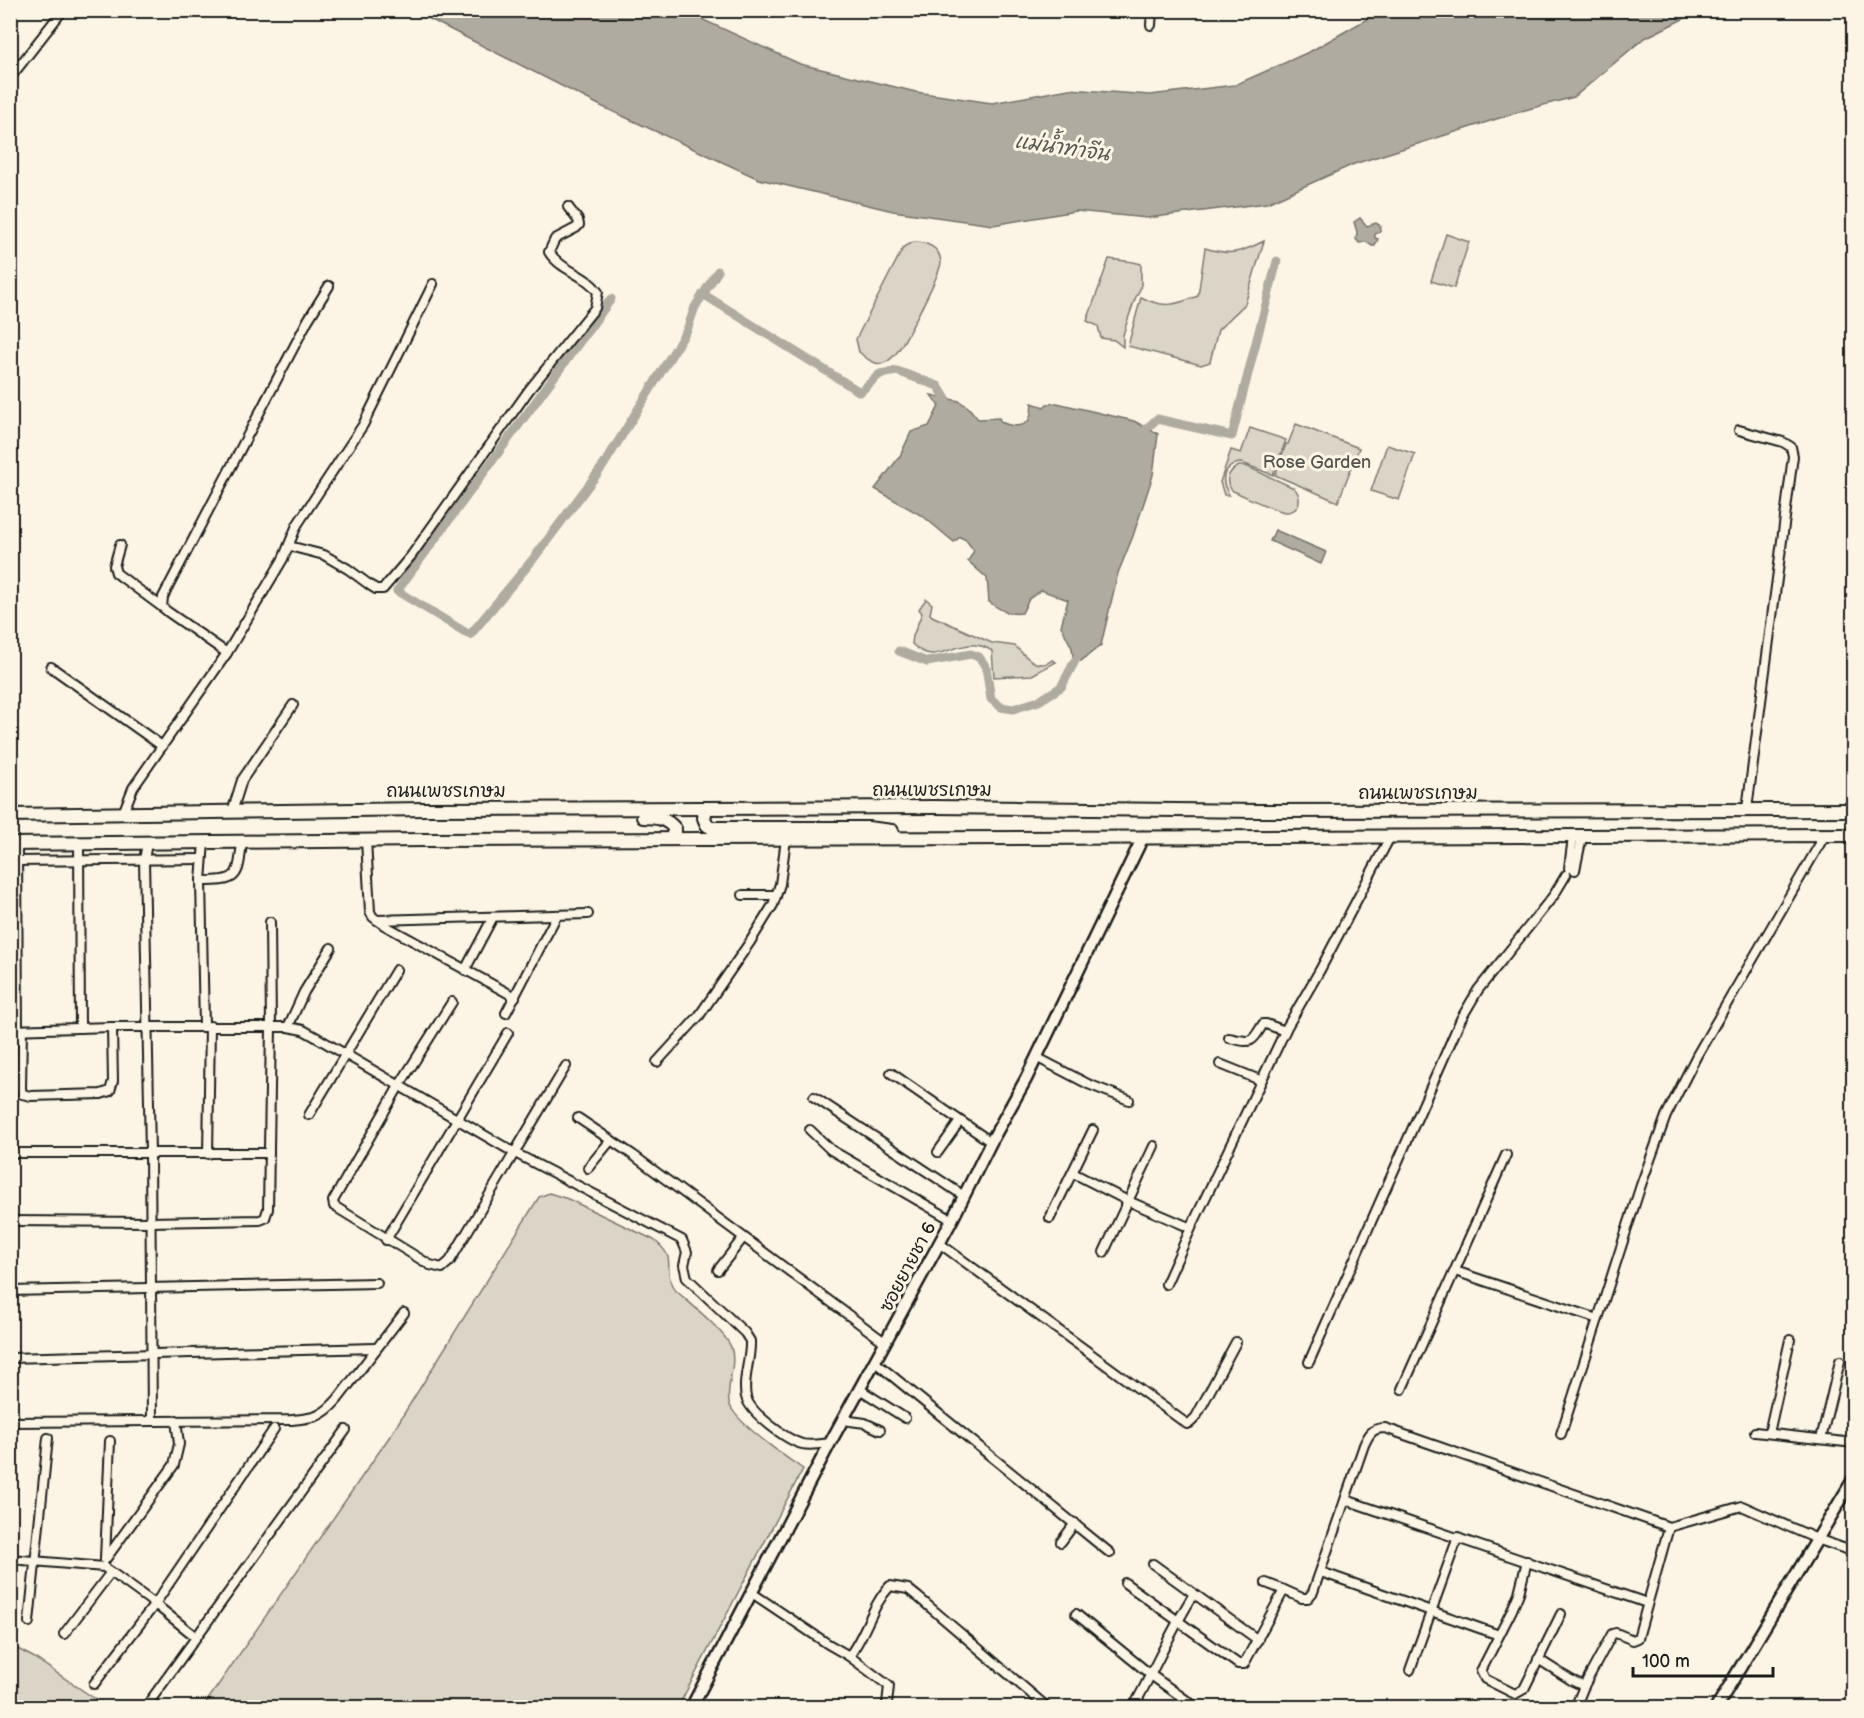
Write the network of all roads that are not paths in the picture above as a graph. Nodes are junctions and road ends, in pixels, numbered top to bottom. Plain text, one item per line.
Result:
1 (63, 10) edge
2 (1152, 10) edge
3 (1151, 25) dead end
4 (10, 78) edge
5 (568, 207) dead end
6 (434, 284) dead end
7 (329, 286) dead end
8 (1738, 430) dead end
9 (120, 545) dead end
10 (289, 546) junction
11 (162, 607) junction
12 (227, 653) junction
13 (51, 667) dead end
14 (292, 705) dead end
15 (162, 746) junction
16 (540, 809) junction
17 (706, 809) junction
18 (1747, 809) junction
19 (1854, 810) edge
20 (232, 812) junction
21 (123, 813) junction
22 (10, 815) edge
23 (1825, 835) junction
24 (1854, 835) edge
25 (1143, 837) junction
26 (1390, 837) junction
27 (1577, 837) junction
28 (786, 838) junction
29 (895, 838) junction
30 (670, 839) junction
31 (366, 840) junction
32 (204, 842) junction
33 (242, 842) junction
34 (80, 843) junction
35 (147, 843) junction
36 (14, 844) edge
37 (202, 859) junction
38 (80, 860) junction
39 (144, 860) junction
40 (16, 861) junction
41 (201, 881) junction
42 (743, 895) dead end
43 (776, 895) junction
44 (588, 914) dead end
45 (557, 915) junction
46 (493, 917) junction
47 (377, 920) junction
48 (270, 922) dead end
49 (331, 948) dead end
50 (396, 970) dead end
51 (465, 970) junction
52 (514, 997) junction
53 (452, 1002) dead end
54 (506, 1013) dead end
55 (207, 1026) junction
56 (112, 1027) junction
57 (147, 1027) junction
58 (271, 1027) junction
59 (288, 1027) junction
60 (80, 1028) junction
61 (17, 1030) edge
62 (1285, 1031) junction
63 (508, 1032) dead end
64 (1229, 1038) dead end
65 (345, 1055) junction
66 (1036, 1057) junction
67 (657, 1062) dead end
68 (1220, 1064) dead end
69 (566, 1066) dead end
70 (891, 1073) dead end
71 (1260, 1080) junction
72 (399, 1086) junction
73 (814, 1097) dead end
74 (1129, 1100) dead end
75 (309, 1115) dead end
76 (578, 1118) dead end
77 (456, 1119) junction
78 (960, 1121) junction
79 (1093, 1130) dead end
80 (810, 1131) dead end
81 (611, 1140) junction
82 (991, 1142) junction
83 (1154, 1146) dead end
84 (150, 1152) junction
85 (938, 1152) dead end
86 (10, 1153) edge
87 (269, 1153) junction
88 (515, 1153) junction
89 (208, 1154) junction
90 (1506, 1155) dead end
91 (588, 1168) dead end
92 (1073, 1173) junction
93 (964, 1196) junction
94 (1128, 1201) junction
95 (1050, 1218) dead end
96 (952, 1220) junction
97 (10, 1221) edge
98 (150, 1222) junction
99 (1191, 1228) junction
100 (743, 1238) junction
101 (386, 1240) junction
102 (939, 1243) junction
103 (1104, 1252) dead end
104 (718, 1270) dead end
105 (1455, 1271) junction
106 (377, 1283) dead end
107 (1166, 1284) dead end
108 (151, 1288) junction
109 (10, 1291) edge
110 (404, 1313) dead end
111 (1598, 1319) junction
112 (1790, 1340) dead end
113 (1236, 1342) dead end
114 (886, 1343) junction
115 (375, 1348) junction
116 (152, 1355) junction
117 (10, 1358) edge
118 (1840, 1361) dead end
119 (875, 1362) junction
120 (1308, 1362) dead end
121 (1402, 1389) dead end
122 (861, 1390) junction
123 (905, 1418) dead end
124 (176, 1420) junction
125 (843, 1420) junction
126 (10, 1422) edge
127 (152, 1422) junction
128 (274, 1429) dead end
129 (345, 1430) dead end
130 (880, 1430) dead end
131 (1755, 1432) dead end
132 (1769, 1433) junction
133 (1562, 1434) dead end
134 (48, 1438) dead end
135 (1821, 1439) junction
136 (110, 1441) dead end
137 (830, 1443) junction
138 (1854, 1443) edge
139 (1854, 1478) edge
140 (1346, 1500) junction
141 (1075, 1523) junction
142 (1669, 1527) junction
143 (1458, 1537) junction
144 (1816, 1539) junction
145 (1061, 1542) dead end
146 (1110, 1552) dead end
147 (1854, 1552) edge
148 (10, 1559) edge
149 (1527, 1561) junction
150 (36, 1562) junction
151 (1153, 1564) dead end
152 (107, 1566) junction
153 (1321, 1572) junction
154 (1125, 1583) dead end
155 (1266, 1583) dead end
156 (1284, 1590) junction
157 (752, 1593) junction
158 (1194, 1594) junction
159 (1647, 1603) junction
160 (155, 1604) junction
161 (1431, 1612) junction
162 (1076, 1614) dead end
163 (1561, 1614) dead end
164 (1177, 1621) junction
165 (29, 1622) dead end
166 (64, 1634) dead end
167 (1499, 1635) junction
168 (196, 1637) junction
169 (1258, 1640) junction
170 (849, 1656) junction
171 (1538, 1659) junction
172 (1410, 1670) dead end
173 (1151, 1675) junction
174 (94, 1684) dead end
175 (1584, 1686) junction
176 (887, 1706) edge
177 (145, 1707) edge
178 (691, 1707) edge
179 (1048, 1707) edge
180 (1133, 1707) edge
181 (1197, 1707) edge
182 (1575, 1707) edge
183 (1716, 1707) edge

1 - 4 street
2 - 3 street
5 - 10 street
6 - 10 street
7 - 11 street
8 - 18 street
9 - 11 street
10 - 12 street
11 - 12 street
12 - 15 street
13 - 15 street
14 - 20 street
15 - 21 street
16 - 17 main road, ถนนเพชรเกษม
16 - 20 main road, ถนนเพชรเกษม
16 - 30 main road
17 - 18 main road, ถนนเพชรเกษม
17 - 29 main road
18 - 19 main road, ถนนเพชรเกษม
20 - 21 main road, ถนนเพชรเกษม
21 - 22 main road, ถนนเพชรเกษม
23 - 24 main road
23 - 27 main road
23 - 111 street
25 - 26 main road
25 - 29 main road
25 - 66 street, ซอยยายชา 6
26 - 27 main road
26 - 62 street
27 - 120 street
28 - 29 main road
28 - 30 main road
28 - 43 street
30 - 31 main road
31 - 33 main road
31 - 47 street
32 - 33 main road
32 - 35 main road
32 - 37 street
33 - 41 street
34 - 35 main road
34 - 36 main road
34 - 38 street
35 - 39 street
36 - 40 street
37 - 39 street
37 - 41 street
38 - 39 street
38 - 40 street
38 - 60 street
39 - 57 street
40 - 61 street
41 - 55 street
42 - 43 street
43 - 67 street
44 - 45 street
45 - 46 street
45 - 52 street
46 - 47 street
46 - 51 street
47 - 51 street
48 - 58 street
49 - 59 street
50 - 65 street
51 - 52 street
52 - 54 street
53 - 72 street
55 - 57 street
55 - 58 street
55 - 89 street
56 - 57 street
56 - 60 street
56 - 61 street
57 - 84 street
58 - 59 street
58 - 87 street
59 - 65 street
60 - 61 street
62 - 64 street
62 - 71 street
63 - 77 street
65 - 72 street
65 - 75 street
66 - 74 street
66 - 82 street, ซอยยายชา 6
68 - 71 street
69 - 88 street
70 - 78 street
71 - 99 street
72 - 77 street
72 - 101 street
73 - 93 street
76 - 81 street
77 - 88 street
77 - 101 street
78 - 82 street
78 - 85 street
79 - 92 street
80 - 96 street
81 - 91 street
81 - 100 street
82 - 93 street, ซอยยายชา 6
83 - 94 street
84 - 86 street
84 - 89 street
84 - 98 street
87 - 89 street
87 - 98 street
88 - 101 street
88 - 137 street
90 - 105 street
92 - 94 street
92 - 95 street
93 - 96 street, ซอยยายชา 6
94 - 99 street
94 - 103 street
96 - 102 street, ซอยยายชา 6
97 - 98 street
98 - 108 street
99 - 107 street
100 - 104 street
100 - 114 street
102 - 113 street
102 - 114 street, ซอยยายชา 6
105 - 111 street
105 - 121 street
106 - 108 street
108 - 109 street
108 - 116 street
110 - 115 street
111 - 133 street
112 - 132 street
114 - 119 street, ซอยยายชา 6
115 - 116 street
115 - 124 street
116 - 117 street
116 - 127 street
118 - 135 street
119 - 122 street, ซอยยายชา 6
119 - 141 street
122 - 123 street
122 - 125 street, ซอยยายชา 6
124 - 127 street
124 - 152 street
125 - 130 street
125 - 137 street, ซอยยายชา 6
126 - 127 street
128 - 160 street
129 - 168 street
131 - 132 street
132 - 135 street
134 - 150 street
135 - 138 street
136 - 152 street
137 - 157 street, ซอยยายชา 6
139 - 144 street
140 - 142 street
140 - 143 street
140 - 153 street
141 - 145 street
141 - 146 street
142 - 144 street
142 - 159 street
143 - 149 street
143 - 161 street
144 - 147 street
144 - 183 street
148 - 150 street
149 - 159 street
149 - 167 street
150 - 152 street
150 - 165 street
151 - 158 street
152 - 160 street
152 - 166 street
153 - 156 street
153 - 161 street
154 - 164 street
155 - 156 street
156 - 169 street
157 - 170 street
157 - 178 street, ซอยยายชา 6
158 - 164 street
158 - 169 street
159 - 175 street
160 - 168 street
160 - 174 street
161 - 167 street
161 - 172 street
162 - 173 street
163 - 171 street
164 - 169 street
164 - 173 street
167 - 171 street
168 - 177 street
170 - 176 street
170 - 179 street
171 - 175 street
173 - 180 street
173 - 181 street
175 - 182 street

